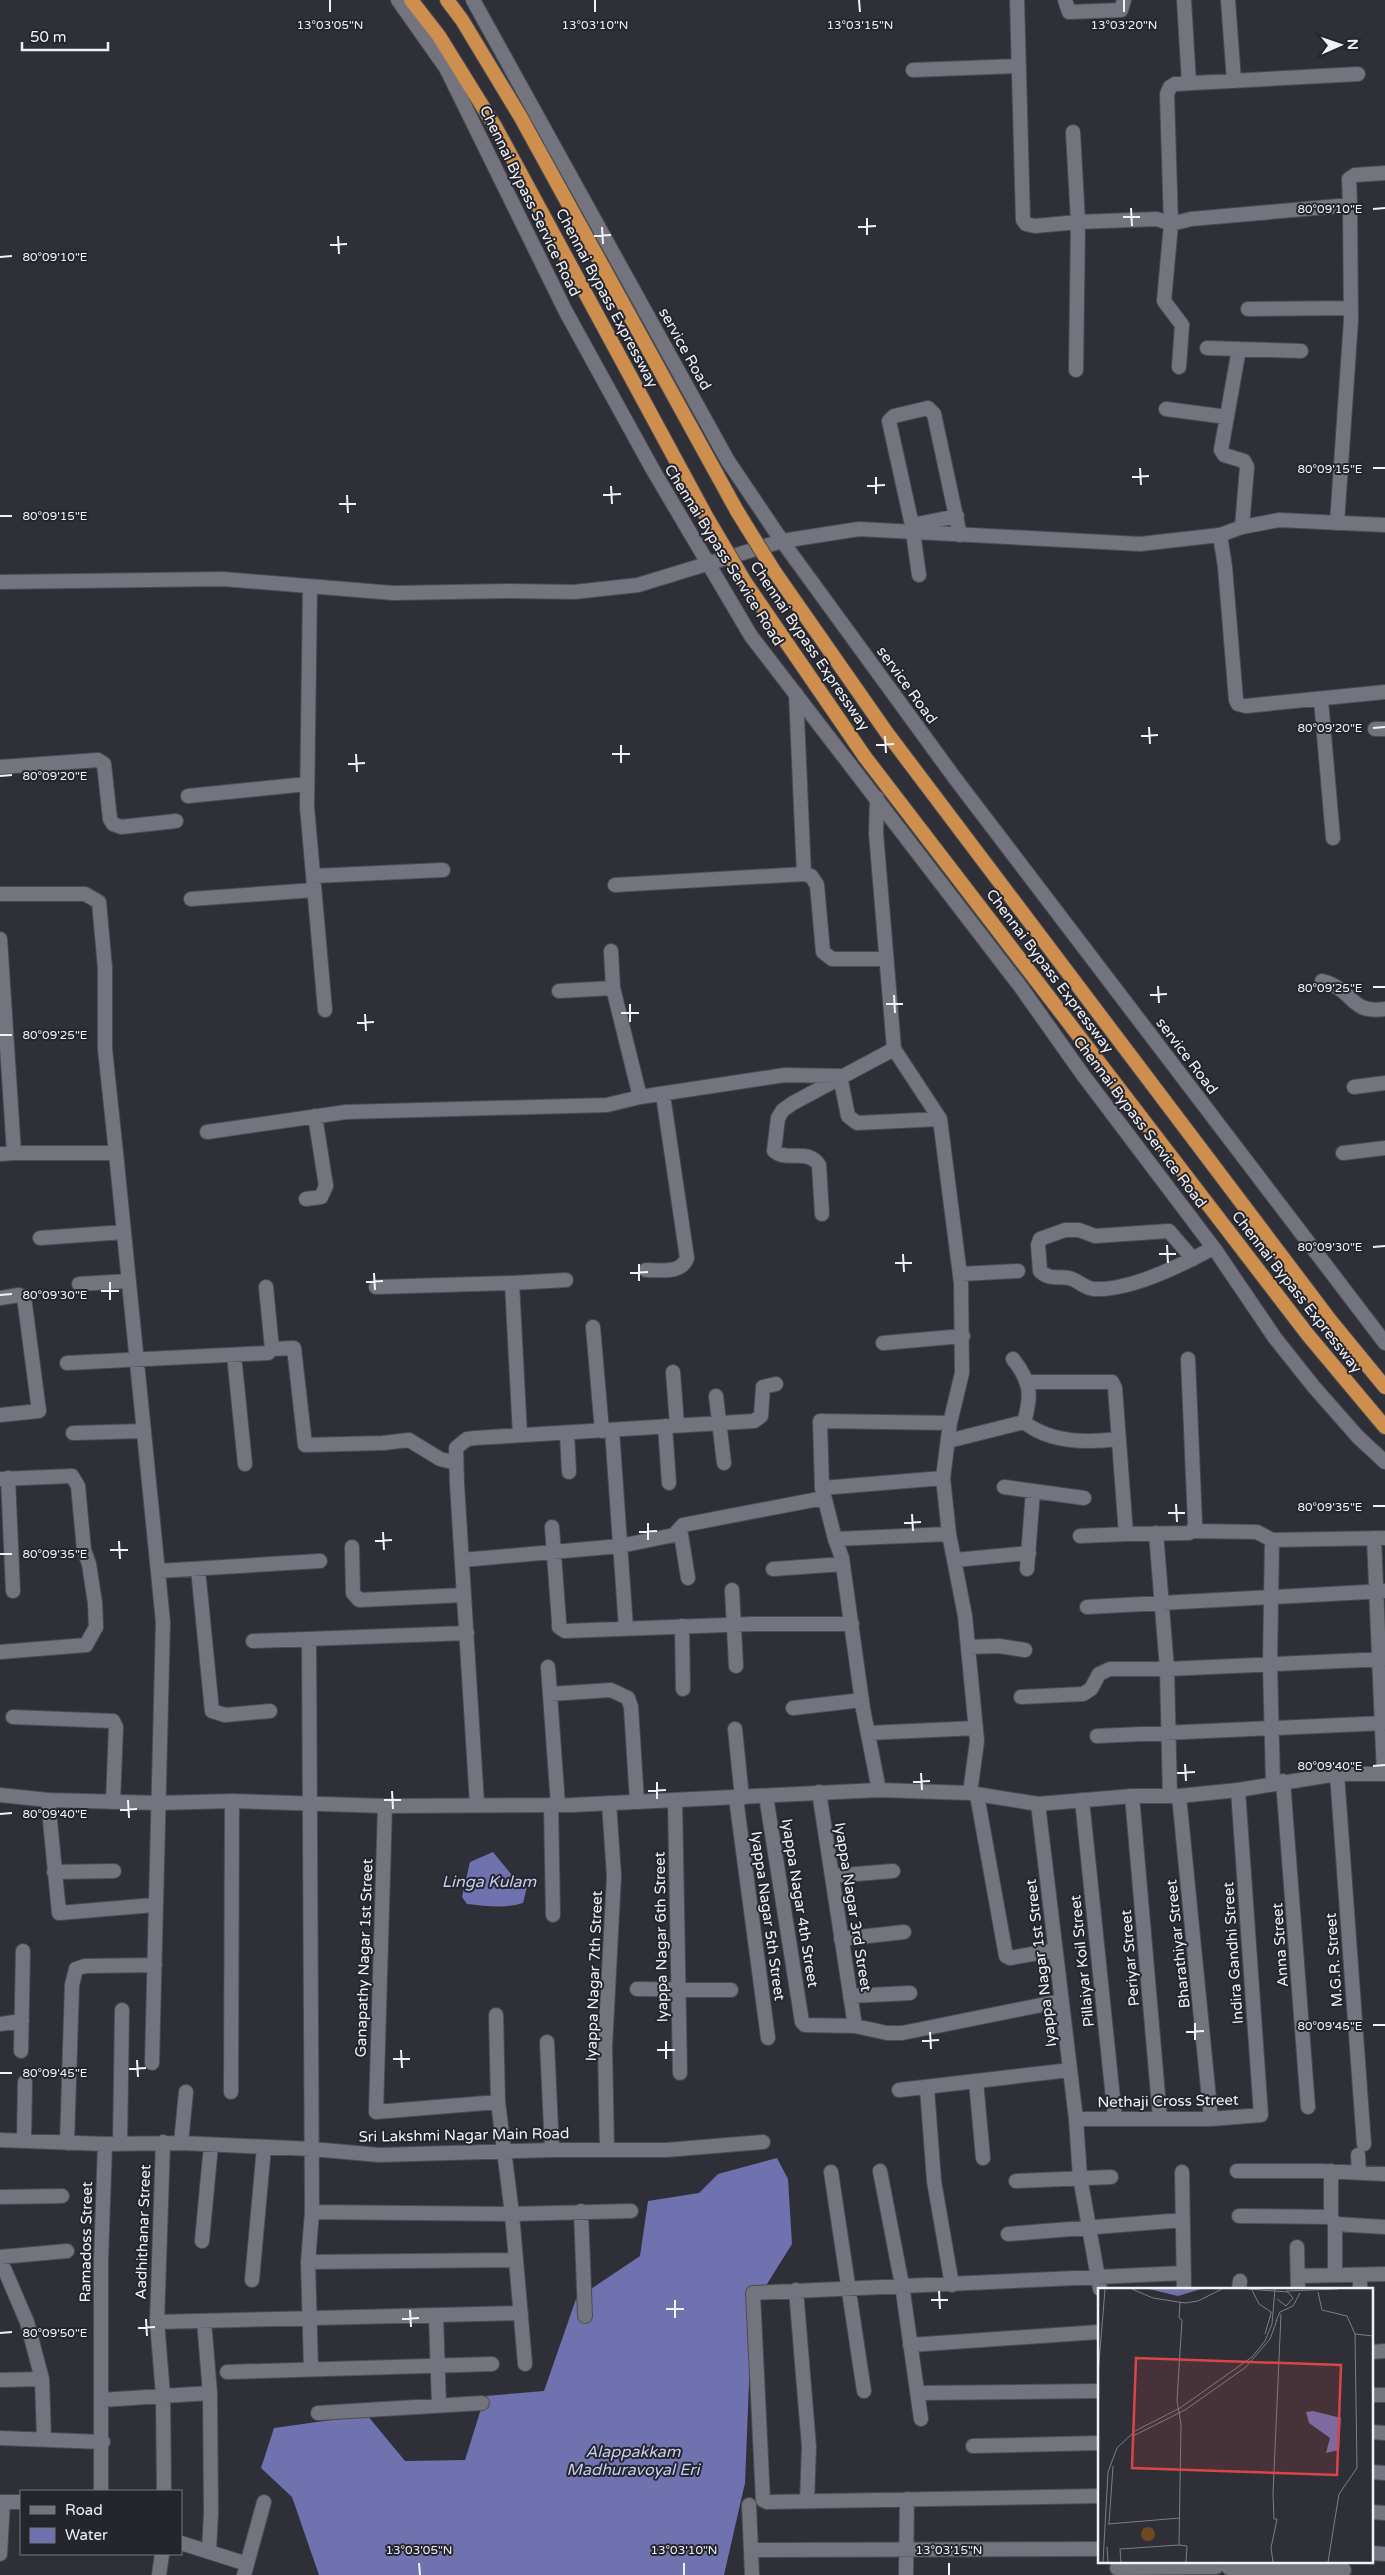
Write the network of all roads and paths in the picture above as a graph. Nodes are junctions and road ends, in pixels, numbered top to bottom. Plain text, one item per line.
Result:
1 (398, 0) edge
2 (411, 0) edge
3 (447, 0) edge
4 (473, 0) edge
5 (1017, 0) edge
6 (1065, 0) edge
7 (1124, 0) edge
8 (1184, 0) edge
9 (1228, 0) edge
10 (1019, 66) junction
11 (913, 70) dead end
12 (1358, 74) dead end
13 (1234, 81) junction
14 (1189, 83) junction
15 (1073, 132) dead end
16 (1385, 173) edge
17 (1350, 205) junction
18 (1078, 222) junction
19 (1171, 224) junction
20 (1350, 308) junction
21 (1248, 309) dead end
22 (1207, 348) dead end
23 (1239, 349) junction
24 (1302, 351) dead end
25 (1179, 367) dead end
26 (1076, 370) dead end
27 (1166, 409) dead end
28 (1227, 416) junction
29 (957, 516) junction
30 (1337, 523) junction
31 (1385, 526) edge
32 (1242, 527) junction
33 (913, 529) junction
34 (960, 535) junction
35 (1220, 535) junction
36 (782, 541) junction
37 (710, 565) junction
38 (919, 575) dead end
39 (0, 582) edge
40 (310, 587) junction
41 (1385, 692) edge
42 (796, 694) junction
43 (1320, 700) junction
44 (0, 767) edge
45 (307, 784) junction
46 (188, 796) dead end
47 (877, 798) junction
48 (176, 821) dead end
49 (1333, 838) dead end
50 (443, 870) dead end
51 (804, 874) junction
52 (313, 883) junction
53 (615, 885) dead end
54 (0, 894) edge
55 (191, 899) dead end
56 (0, 939) edge
57 (611, 951) dead end
58 (885, 959) junction
59 (1322, 981) dead end
60 (613, 988) junction
61 (559, 990) dead end
62 (1385, 1009) edge
63 (325, 1010) dead end
64 (894, 1050) junction
65 (840, 1076) junction
66 (1385, 1083) edge
67 (1354, 1087) dead end
68 (663, 1094) junction
69 (640, 1097) junction
70 (315, 1116) junction
71 (940, 1119) junction
72 (207, 1132) dead end
73 (1385, 1148) edge
74 (7, 1153) edge
75 (116, 1153) junction
76 (1343, 1153) dead end
77 (306, 1198) dead end
78 (822, 1214) dead end
79 (124, 1232) junction
80 (40, 1238) dead end
81 (1213, 1248) junction
82 (1193, 1259) junction
83 (646, 1270) dead end
84 (1018, 1271) dead end
85 (960, 1274) junction
86 (566, 1280) dead end
87 (129, 1281) junction
88 (512, 1283) junction
89 (79, 1284) dead end
90 (266, 1287) dead end
91 (376, 1288) dead end
92 (0, 1298) edge
93 (593, 1327) dead end
94 (963, 1336) junction
95 (883, 1343) dead end
96 (1385, 1343) edge
97 (272, 1349) junction
98 (234, 1355) junction
99 (137, 1359) junction
100 (1013, 1359) dead end
101 (1188, 1359) dead end
102 (67, 1363) dead end
103 (673, 1372) dead end
104 (1027, 1382) junction
105 (776, 1384) dead end
106 (1385, 1387) edge
107 (716, 1396) dead end
108 (0, 1415) edge
109 (1024, 1422) junction
110 (720, 1423) junction
111 (950, 1423) junction
112 (671, 1426) junction
113 (1385, 1427) edge
114 (144, 1431) junction
115 (607, 1431) junction
116 (73, 1433) dead end
117 (567, 1433) junction
118 (520, 1435) junction
119 (1118, 1439) junction
120 (948, 1441) junction
121 (1385, 1462) edge
122 (724, 1463) dead end
123 (245, 1464) dead end
124 (456, 1464) junction
125 (569, 1472) dead end
126 (944, 1478) junction
127 (4, 1479) edge
128 (669, 1483) dead end
129 (1004, 1487) dead end
130 (1033, 1491) junction
131 (823, 1493) junction
132 (1084, 1498) dead end
133 (552, 1527) dead end
134 (680, 1528) junction
135 (1192, 1531) junction
136 (1156, 1533) junction
137 (949, 1534) junction
138 (1126, 1534) junction
139 (1080, 1536) dead end
140 (1380, 1538) edge
141 (835, 1539) junction
142 (1272, 1540) junction
143 (620, 1546) junction
144 (352, 1547) dead end
145 (553, 1552) junction
146 (1029, 1553) junction
147 (462, 1560) junction
148 (955, 1560) junction
149 (320, 1562) dead end
150 (843, 1564) junction
151 (198, 1569) junction
152 (773, 1569) dead end
153 (1027, 1569) dead end
154 (158, 1571) junction
155 (688, 1578) dead end
156 (732, 1590) dead end
157 (13, 1591) dead end
158 (1381, 1591) edge
159 (1272, 1595) junction
160 (464, 1596) junction
161 (1162, 1604) junction
162 (1088, 1607) dead end
163 (852, 1624) junction
164 (734, 1625) junction
165 (682, 1626) junction
166 (626, 1628) junction
167 (467, 1633) junction
168 (309, 1640) junction
169 (253, 1641) dead end
170 (968, 1647) junction
171 (1025, 1650) dead end
172 (0, 1652) edge
173 (1382, 1659) edge
174 (1270, 1664) junction
175 (736, 1666) dead end
176 (548, 1667) dead end
177 (1167, 1669) junction
178 (683, 1689) dead end
179 (550, 1694) junction
180 (1022, 1697) dead end
181 (862, 1700) junction
182 (792, 1708) dead end
183 (270, 1711) dead end
184 (13, 1717) dead end
185 (1384, 1723) edge
186 (976, 1728) junction
187 (1272, 1728) junction
188 (735, 1729) dead end
189 (1169, 1733) junction
190 (868, 1734) junction
191 (1097, 1736) dead end
192 (1337, 1774) junction
193 (1385, 1774) edge
194 (1278, 1782) junction
195 (880, 1790) junction
196 (1238, 1790) junction
197 (819, 1792) junction
198 (973, 1794) junction
199 (0, 1795) edge
200 (766, 1796) junction
201 (1132, 1796) junction
202 (1174, 1796) junction
203 (739, 1798) junction
204 (48, 1800) junction
205 (675, 1800) junction
206 (1082, 1800) junction
207 (113, 1802) junction
208 (159, 1802) junction
209 (232, 1802) junction
210 (637, 1802) junction
211 (312, 1803) junction
212 (610, 1803) junction
213 (477, 1804) junction
214 (1038, 1804) junction
215 (554, 1805) junction
216 (385, 1806) junction
217 (114, 1871) dead end
218 (893, 1871) dead end
219 (54, 1872) junction
220 (832, 1876) junction
221 (154, 1905) junction
222 (553, 1914) dead end
223 (904, 1932) dead end
224 (841, 1939) junction
225 (1056, 1950) junction
226 (23, 1951) dead end
227 (155, 1965) junction
228 (637, 1989) dead end
229 (679, 1990) junction
230 (731, 1990) dead end
231 (910, 1993) dead end
232 (850, 1996) junction
233 (1061, 2001) junction
234 (122, 2010) dead end
235 (496, 2015) dead end
236 (22, 2021) junction
237 (0, 2024) edge
238 (855, 2026) junction
239 (768, 2038) dead end
240 (546, 2042) dead end
241 (21, 2051) dead end
242 (152, 2063) dead end
243 (1070, 2070) junction
244 (680, 2073) dead end
245 (976, 2081) junction
246 (25, 2082) dead end
247 (927, 2088) junction
248 (898, 2090) dead end
249 (186, 2092) dead end
250 (231, 2092) dead end
251 (498, 2102) junction
252 (1308, 2107) dead end
253 (1261, 2114) joint
254 (1115, 2118) junction
255 (1160, 2118) junction
256 (1076, 2119) junction
257 (1211, 2119) junction
258 (0, 2140) edge
259 (24, 2140) junction
260 (163, 2142) junction
261 (181, 2142) junction
262 (764, 2142) dead end
263 (67, 2143) junction
264 (105, 2144) junction
265 (120, 2144) junction
266 (211, 2145) junction
267 (264, 2147) junction
268 (312, 2149) junction
269 (552, 2150) junction
270 (607, 2150) junction
271 (503, 2152) junction
272 (983, 2158) dead end
273 (880, 2171) dead end
274 (1237, 2171) dead end
275 (1330, 2171) junction
276 (831, 2172) dead end
277 (1182, 2172) dead end
278 (1359, 2173) junction
279 (1385, 2174) edge
280 (1111, 2177) dead end
281 (1080, 2178) junction
282 (1016, 2181) dead end
283 (62, 2196) dead end
284 (0, 2197) edge
285 (581, 2211) junction
286 (631, 2211) dead end
287 (312, 2212) junction
288 (512, 2214) junction
289 (1239, 2216) dead end
290 (1183, 2220) junction
291 (1333, 2220) junction
292 (1385, 2227) edge
293 (1090, 2228) junction
294 (1008, 2234) dead end
295 (202, 2241) dead end
296 (1297, 2248) dead end
297 (67, 2251) dead end
298 (0, 2258) edge
299 (516, 2260) junction
300 (308, 2262) junction
301 (1184, 2273) junction
302 (1385, 2274) edge
303 (1335, 2276) junction
304 (252, 2280) dead end
305 (1298, 2282) edge
306 (1360, 2282) edge
307 (1100, 2284) edge
308 (902, 2285) junction
309 (952, 2285) junction
310 (849, 2288) junction
311 (1184, 2288) edge
312 (796, 2290) junction
313 (520, 2313) junction
314 (436, 2316) junction
315 (586, 2316) dead end
316 (309, 2319) junction
317 (204, 2321) junction
318 (157, 2322) junction
319 (1098, 2332) edge
320 (910, 2345) junction
321 (1372, 2352) edge
322 (1385, 2352) edge
323 (492, 2364) dead end
324 (525, 2364) dead end
325 (438, 2366) junction
326 (311, 2368) junction
327 (227, 2372) dead end
328 (42, 2379) junction
329 (0, 2380) edge
330 (864, 2391) dead end
331 (1098, 2392) edge
332 (210, 2393) junction
333 (917, 2393) junction
334 (163, 2394) junction
335 (1372, 2395) edge
336 (1385, 2396) edge
337 (102, 2400) junction
338 (482, 2403) dead end
339 (439, 2406) junction
340 (318, 2413) dead end
341 (921, 2419) dead end
342 (1372, 2432) edge
343 (1385, 2433) edge
344 (0, 2438) edge
345 (44, 2439) junction
346 (102, 2442) junction
347 (1098, 2443) edge
348 (973, 2446) dead end
349 (1372, 2472) edge
350 (1385, 2472) edge
351 (102, 2490) edge
352 (164, 2490) edge
353 (1098, 2496) edge
354 (907, 2499) junction
355 (808, 2501) junction
356 (2, 2502) edge
357 (20, 2502) edge
358 (264, 2502) dead end
359 (748, 2505) dead end
360 (1372, 2512) edge
361 (1385, 2513) edge
362 (182, 2543) edge
363 (906, 2549) junction
364 (1098, 2549) edge
365 (751, 2550) junction
366 (209, 2551) junction
367 (1372, 2553) edge
368 (0, 2554) edge
369 (1385, 2554) edge
370 (162, 2555) edge
371 (1117, 2568) edge
372 (1230, 2569) edge
373 (1344, 2569) edge
374 (246, 2570) edge
375 (1281, 2572) edge
376 (159, 2575) edge
377 (752, 2575) edge
378 (906, 2575) edge

1 - 37 street, Chennai Bypass Service Road
2 - 113 highway, Chennai Bypass Expressway, bridge
3 - 106 highway, Chennai Bypass Expressway, bridge
4 - 36 street, service Road
5 - 10 street
6 - 7 street
8 - 14 street
9 - 13 street
10 - 11 street
10 - 18 street
12 - 13 street
13 - 14 street
14 - 19 street
15 - 18 street
16 - 17 street
17 - 19 street
17 - 20 street
18 - 19 street
18 - 26 street
19 - 25 street
20 - 21 street
20 - 30 street
22 - 23 street
23 - 24 street
23 - 28 street
27 - 28 street
28 - 32 street
29 - 33 street
29 - 33 street
29 - 34 street
30 - 31 street
30 - 32 street
32 - 35 street
33 - 34 street
33 - 36 street
33 - 38 street
34 - 35 street
35 - 43 street
36 - 37 street
36 - 96 street, service Road
37 - 40 street
37 - 42 street, Chennai Bypass Service Road
39 - 40 street
40 - 45 street
41 - 43 street
42 - 47 street, Chennai Bypass Service Road
42 - 51 street
43 - 49 street
44 - 48 street
45 - 46 street
45 - 52 street
47 - 58 street
47 - 81 street, Chennai Bypass Service Road
50 - 52 street
51 - 53 street
51 - 58 street
52 - 55 street
52 - 63 street
54 - 75 street
56 - 74 street
57 - 60 street
58 - 64 street
59 - 62 street
60 - 61 street
60 - 69 street
64 - 65 street
64 - 71 street
65 - 68 street
65 - 71 street
65 - 78 street
66 - 67 street
68 - 69 street
68 - 83 street
69 - 70 street
70 - 72 street
70 - 77 street
71 - 85 street
73 - 76 street
74 - 75 street
75 - 79 street
79 - 80 street
79 - 87 street
81 - 82 street
81 - 121 street, Chennai Bypass Service Road
82 - 82 street
84 - 85 street
85 - 94 street
86 - 88 street
87 - 89 street
87 - 99 street
88 - 91 street
88 - 118 street
90 - 97 street
92 - 108 street
93 - 115 street
94 - 95 street
94 - 111 street
97 - 98 street
97 - 124 street
98 - 99 street
98 - 123 street
99 - 102 street
99 - 114 street
100 - 104 street
101 - 135 street
103 - 112 street
104 - 109 street
104 - 119 street
105 - 110 street
107 - 110 street
109 - 119 street
109 - 120 street
110 - 112 street
110 - 122 street
111 - 120 street
111 - 131 street
112 - 115 street
112 - 128 street
114 - 116 street
114 - 154 street
115 - 117 street
115 - 143 street
117 - 118 street
117 - 125 street
118 - 124 street
119 - 138 street
120 - 126 street
124 - 147 street
126 - 131 street
126 - 137 street
127 - 157 street
127 - 172 street
129 - 130 street
130 - 132 street
130 - 146 street
131 - 134 street
131 - 141 street
133 - 145 street
134 - 143 street
134 - 155 street
135 - 136 street
135 - 142 street
136 - 138 street
136 - 161 street, Bharathiyar Street
137 - 141 street
137 - 148 street
138 - 139 street
140 - 142 street
140 - 158 street
141 - 150 street
142 - 159 street, Anna Street
143 - 145 street
143 - 166 street
144 - 160 street
145 - 147 street
145 - 166 street
146 - 148 street
146 - 153 street
147 - 160 street
148 - 170 street
149 - 151 street
150 - 152 street
150 - 163 street
151 - 154 street
151 - 183 street
154 - 208 street
156 - 164 street
158 - 159 street
158 - 173 street
159 - 161 street
159 - 174 street, Anna Street
160 - 167 street
161 - 162 street
161 - 177 street, Bharathiyar Street
163 - 164 street
163 - 181 street
164 - 165 street
164 - 175 street
165 - 166 street
165 - 178 street
167 - 168 street
167 - 213 street
168 - 169 street
168 - 211 street
170 - 171 street
170 - 186 street
173 - 174 street
173 - 185 street
174 - 177 street
174 - 187 street, Anna Street
176 - 179 street
177 - 180 street
177 - 189 street, Bharathiyar Street
179 - 210 street
179 - 215 street
181 - 182 street
181 - 190 street
184 - 207 street
185 - 187 street
185 - 193 street
186 - 190 street
186 - 198 street
187 - 189 street
187 - 194 street, Anna Street
188 - 203 street, Iyappa Nagar 5th Street
189 - 191 street
189 - 202 street, Bharathiyar Street
190 - 195 street
192 - 193 street
192 - 194 street
192 - 278 street, M.G.R. Street
194 - 196 street
194 - 252 street, Anna Street
195 - 197 street
195 - 198 street
196 - 202 street
196 - 253 street, Indira Gandhi Street
197 - 200 street
197 - 220 street, Iyappa Nagar 3rd Street
198 - 214 street
198 - 225 street
199 - 204 street
200 - 203 street
200 - 238 street, Iyappa Nagar 4th Street
201 - 202 street
201 - 206 street
201 - 255 street, Periyar Street
202 - 257 street, Bharathiyar Street
203 - 205 street
203 - 239 street, Iyappa Nagar 5th Street
204 - 207 street
204 - 219 street
205 - 210 street
205 - 229 street, Iyappa Nagar 6th Street
206 - 214 street
206 - 254 street, Pillaiyar Koil Street
207 - 208 street
208 - 209 street
208 - 221 street
209 - 211 street
209 - 250 street
210 - 212 street
211 - 216 street
211 - 268 street
212 - 215 street
212 - 270 street, Iyappa Nagar 7th Street
213 - 215 street
213 - 216 street
214 - 225 street, Iyappa Nagar 1st Street
215 - 222 street
216 - 251 street, Ganapathy Nagar 1st Street
217 - 219 street
218 - 220 street
219 - 221 street
220 - 224 street, Iyappa Nagar 3rd Street
221 - 227 street
223 - 224 street
224 - 232 street, Iyappa Nagar 3rd Street
225 - 233 street, Iyappa Nagar 1st Street
226 - 236 street
227 - 242 street
227 - 263 street
228 - 229 street
229 - 230 street
229 - 244 street, Iyappa Nagar 6th Street
231 - 232 street
232 - 238 street, Iyappa Nagar 3rd Street
233 - 238 street
233 - 243 street, Iyappa Nagar 1st Street
234 - 265 street
235 - 251 street
236 - 237 street
236 - 241 street
240 - 269 street
243 - 245 street
243 - 256 street, Iyappa Nagar 1st Street
245 - 247 street
245 - 272 street
246 - 259 street
247 - 248 street
247 - 309 street
249 - 261 street
251 - 271 street
253 - 257 street, Nethaji Cross Street
254 - 255 street, Nethaji Cross Street
254 - 256 street, Nethaji Cross Street
255 - 257 street, Nethaji Cross Street
256 - 281 street, Iyappa Nagar 1st Street
258 - 259 street, Sri Lakshmi Nagar Main Road
259 - 263 street, Sri Lakshmi Nagar Main Road
260 - 261 street, Sri Lakshmi Nagar Main Road
260 - 265 street, Sri Lakshmi Nagar Main Road
260 - 318 street, Aadhithanar Street
261 - 266 street, Sri Lakshmi Nagar Main Road
262 - 270 street, Sri Lakshmi Nagar Main Road
263 - 264 street, Sri Lakshmi Nagar Main Road
264 - 265 street, Sri Lakshmi Nagar Main Road
264 - 337 street, Ramadoss Street
266 - 267 street, Sri Lakshmi Nagar Main Road
266 - 295 street
267 - 268 street, Sri Lakshmi Nagar Main Road
267 - 304 street
268 - 271 street, Sri Lakshmi Nagar Main Road
268 - 287 street
269 - 270 street, Sri Lakshmi Nagar Main Road
269 - 271 street, Sri Lakshmi Nagar Main Road
271 - 288 street
273 - 308 street
274 - 275 street
275 - 278 street
275 - 291 street
276 - 310 street
277 - 290 street
278 - 279 street
280 - 281 street
281 - 282 street
281 - 293 street, Iyappa Nagar 1st Street
283 - 284 street
285 - 286 street
285 - 288 street
285 - 315 street
287 - 288 street
287 - 300 street
288 - 299 street
289 - 291 street
290 - 293 street
290 - 301 street
291 - 292 street
291 - 303 street
293 - 294 street
293 - 307 street, Iyappa Nagar 1st Street
296 - 305 street
297 - 298 street
298 - 328 street
299 - 300 street
299 - 313 street
300 - 316 street
301 - 307 street
301 - 311 street
302 - 306 street
303 - 305 street
303 - 306 street
307 - 309 street
308 - 309 street
308 - 310 street
308 - 320 street
310 - 312 street
310 - 330 street
312 - 355 street
312 - 355 street
313 - 314 street
313 - 324 street
314 - 316 street
314 - 325 street
316 - 317 street
316 - 326 street
317 - 318 street
317 - 332 street
318 - 334 street, Aadhithanar Street
319 - 320 street
320 - 333 street
321 - 322 street
323 - 325 street
325 - 326 street
325 - 339 street
326 - 327 street
328 - 329 street
328 - 345 street
331 - 333 street
332 - 334 street
332 - 366 street
333 - 341 street
334 - 337 street
334 - 352 street, Aadhithanar Street
335 - 336 street
337 - 346 street, Ramadoss Street
338 - 339 street
339 - 340 street
342 - 343 street
344 - 345 street
345 - 346 street
346 - 351 street, Ramadoss Street
347 - 348 street
349 - 350 street
353 - 354 street
354 - 355 street
354 - 363 street
356 - 357 street
356 - 368 street
358 - 374 street
359 - 365 street
360 - 361 street
362 - 366 street
363 - 364 street
363 - 365 street
363 - 378 street
365 - 377 street
366 - 374 street
367 - 369 street
370 - 376 street
371 - 372 street
372 - 375 street
373 - 375 street

